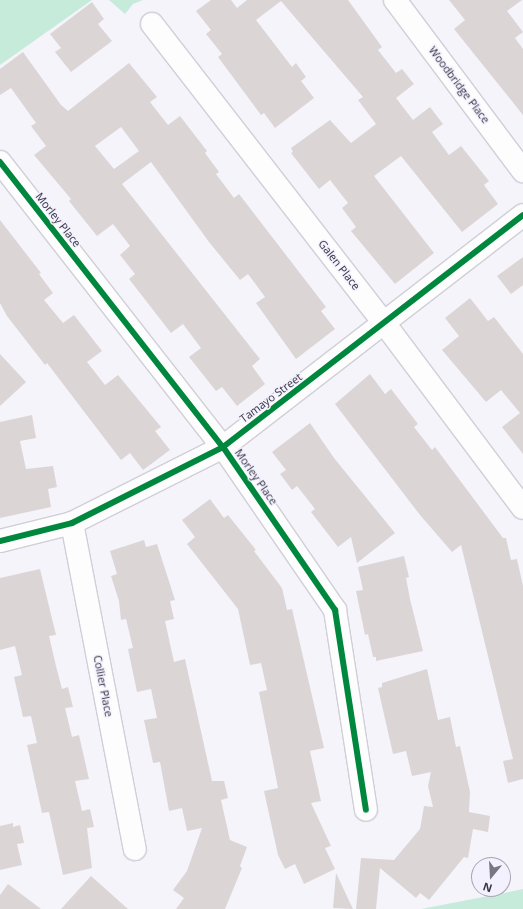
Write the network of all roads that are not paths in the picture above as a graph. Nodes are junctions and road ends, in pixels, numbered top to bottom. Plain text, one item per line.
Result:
1 (395, 0) edge
2 (152, 24) dead end
3 (0, 162) edge
4 (523, 171) edge
5 (523, 215) edge
6 (384, 324) junction
7 (223, 447) junction
8 (523, 508) edge
9 (72, 524) junction
10 (0, 541) edge
11 (366, 810) dead end
12 (135, 850) dead end

1 - 4 street, Woodbridge Place
2 - 6 street, Galen Place
3 - 7 street, Morley Place
5 - 6 street, Tamayo Street
6 - 7 street, Tamayo Street
6 - 8 street, Galen Place
7 - 9 street, Tamayo Street
7 - 11 street, Morley Place
9 - 10 street, Tamayo Street
9 - 12 street, Collier Place

